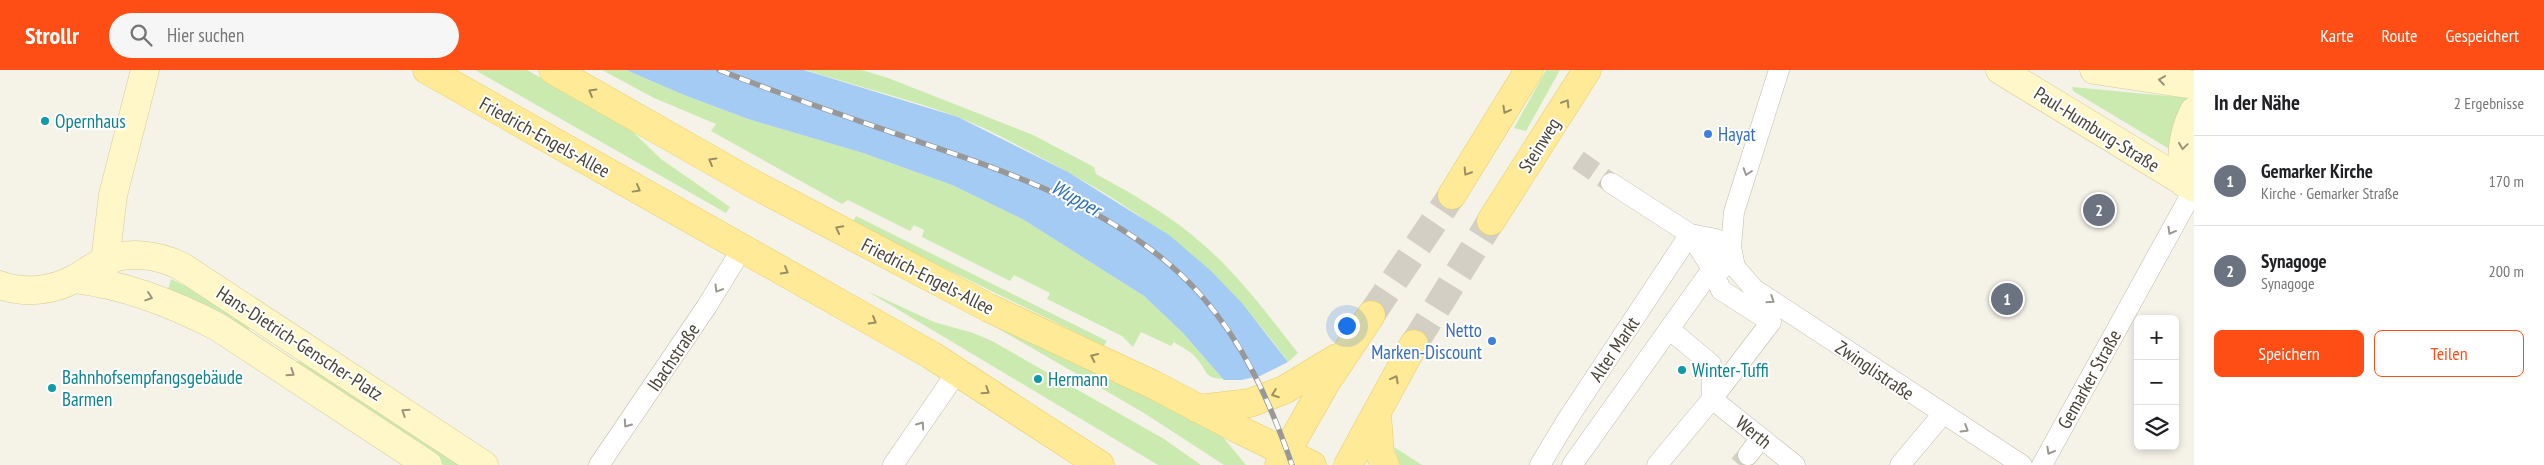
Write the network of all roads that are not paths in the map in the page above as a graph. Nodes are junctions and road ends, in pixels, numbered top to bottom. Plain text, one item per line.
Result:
1 (145, 70) edge
2 (427, 70) edge
3 (553, 70) edge
4 (1529, 70) edge
5 (1587, 70) edge
6 (1779, 70) edge
7 (2000, 70) edge
8 (2094, 70) edge
9 (2194, 85) edge
10 (2194, 111) edge
11 (1611, 183) tunnel mouth
12 (2191, 187) edge
13 (1452, 195) tunnel mouth
14 (1491, 221) tunnel mouth
15 (1690, 234) junction
16 (743, 247) junction
17 (1735, 268) junction
18 (1712, 269) junction
19 (104, 272) junction
20 (0, 285) edge
21 (1371, 315) tunnel mouth
22 (1669, 329) junction
23 (1414, 344) tunnel mouth
24 (957, 372) junction
25 (1322, 378) junction
26 (1712, 399) junction
27 (1376, 414) junction
28 (1942, 414) junction
29 (1219, 415) junction
30 (1761, 438) junction
31 (1748, 455) tunnel mouth
32 (1353, 457) edge
33 (1283, 458) edge
34 (428, 465) edge
35 (484, 465) edge
36 (599, 465) edge
37 (893, 465) edge
38 (1100, 465) edge
39 (1312, 465) edge
40 (1385, 465) edge
41 (1540, 465) edge
42 (1572, 465) edge
43 (1658, 465) edge
44 (1795, 465) edge
45 (1900, 465) edge
46 (2022, 465) edge
47 (2042, 465) edge

1 - 19 main road
2 -> 16 main road, Friedrich-Engels-Allee
29 -> 3 main road, Friedrich-Engels-Allee
4 -> 13 main road
14 -> 5 main road, Steinweg
6 -> 17 street
7 - 12 main road, Paul-Humburg-Straße
9 -> 8 main road
10 -> 12 main road
11 - 15 street, Alter Markt
12 -> 47 street, Gemarker Straße
15 - 18 street, Alter Markt
15 - 41 street, Alter Markt
16 -> 24 main road, Friedrich-Engels-Allee
16 -> 36 street, Ibachstraße
17 - 18 street
17 -> 28 street, Zwinglistraße
18 - 22 street, Alter Markt
18 - 26 street
19 - 20 main road, Hans-Dietrich-Genscher-Platz
19 -> 34 main road, Hans-Dietrich-Genscher-Platz
35 -> 19 main road, Hans-Dietrich-Genscher-Platz
21 - 25 main road
22 - 26 street, Alter Markt
22 - 42 street, Alter Markt
27 -> 23 main road
37 -> 24 street
24 -> 38 main road, Friedrich-Engels-Allee
25 -> 29 main road
25 - 33 main road
26 - 30 street, Werth
26 - 43 street
27 - 32 main road
27 - 40 main road
28 - 45 street
28 -> 46 street, Zwinglistraße
29 - 33 main road, Friedrich-Engels-Allee
30 - 31 street
30 - 44 street, Werth
33 - 39 main road, Friedrich-Engels-Allee

